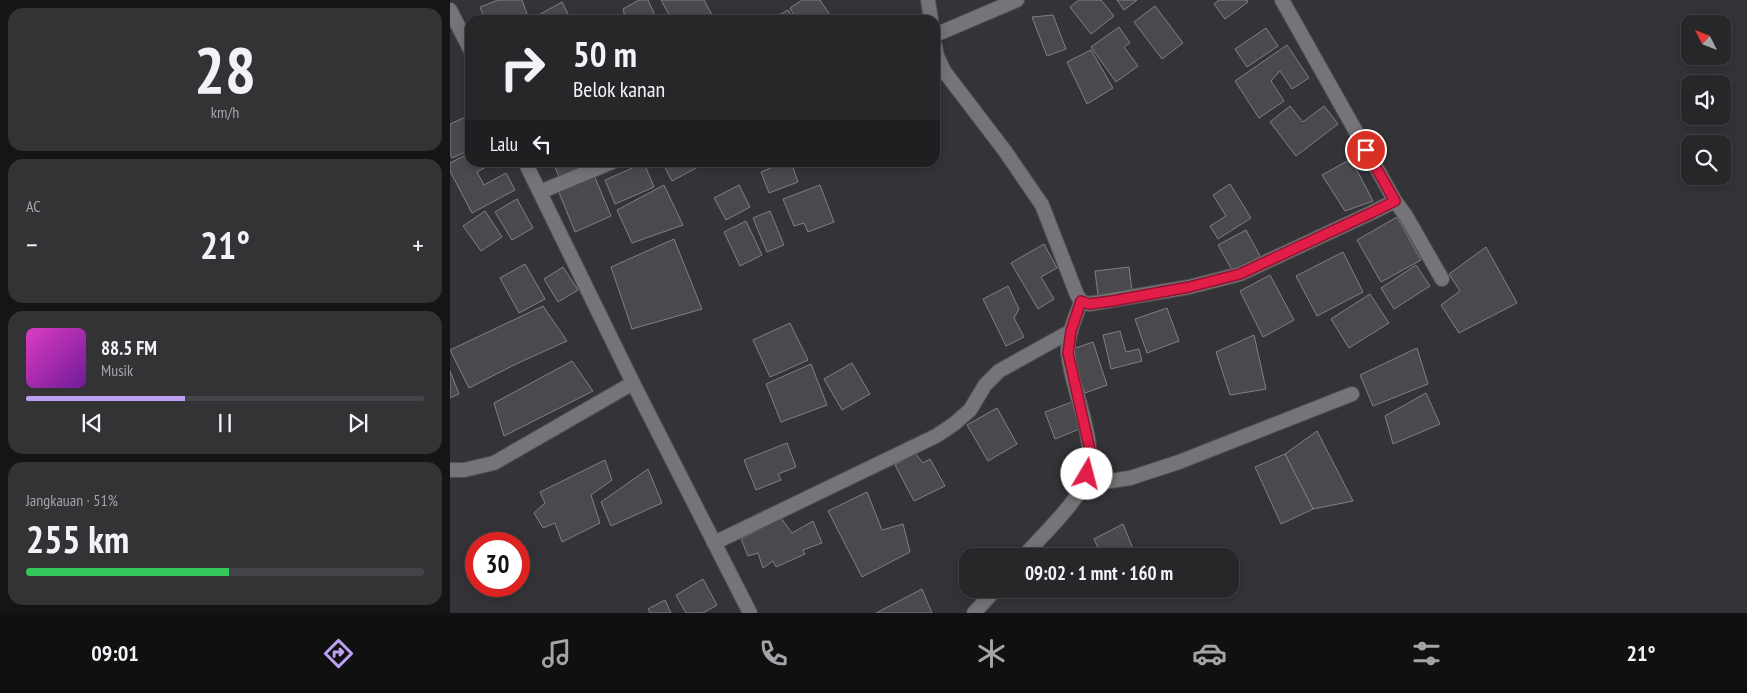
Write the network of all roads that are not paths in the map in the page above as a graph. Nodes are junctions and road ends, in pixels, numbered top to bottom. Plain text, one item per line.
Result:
1 (928, 0) edge
2 (1017, 0) edge
3 (1282, 0) edge
4 (450, 10) edge
5 (930, 15) edge
6 (940, 33) edge
7 (465, 39) edge
8 (940, 63) edge
9 (528, 167) edge
10 (600, 167) edge
11 (540, 192) junction
12 (1395, 201) junction
13 (1442, 279) dead end
14 (1081, 301) junction
15 (1071, 331) junction
16 (634, 383) junction
17 (1352, 394) dead end
18 (450, 470) edge
19 (1083, 485) junction
20 (714, 544) junction
21 (1031, 548) edge
22 (988, 598) edge
23 (750, 613) edge
24 (974, 613) edge

1 - 5 street
2 - 6 street
3 - 12 street
4 - 7 street
8 - 14 street
9 - 11 street
10 - 11 street
11 - 16 street
12 - 13 street
12 - 14 street
14 - 15 street
15 - 19 street
15 - 20 street
16 - 18 street
16 - 20 street
17 - 19 street
19 - 21 street
20 - 23 street
22 - 24 street

